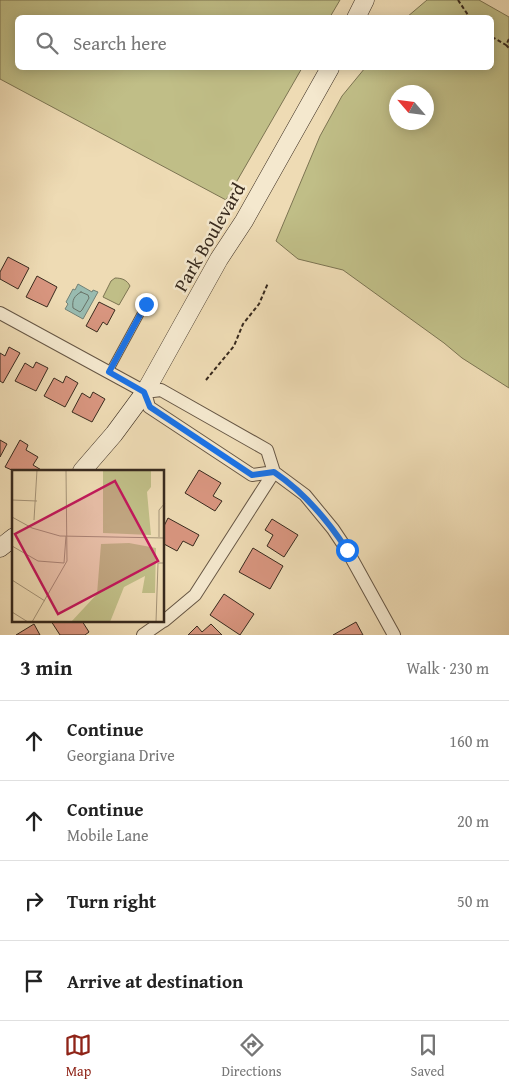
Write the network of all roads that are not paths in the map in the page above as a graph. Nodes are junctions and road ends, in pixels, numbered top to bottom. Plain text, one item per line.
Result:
1 (365, 0) edge
2 (358, 15) edge
3 (329, 70) edge
4 (146, 304) dead end
5 (0, 313) edge
6 (109, 372) junction
7 (144, 392) junction
8 (83, 470) edge
9 (274, 472) junction
10 (12, 539) edge
11 (0, 548) edge
12 (165, 619) edge
13 (162, 622) edge
14 (143, 635) edge
15 (394, 635) edge

1 - 2 main road
3 - 7 main road, Park Boulevard
4 - 6 lane
5 - 6 street
6 - 7 street
7 - 8 main road, Park Boulevard
7 - 9 street
7 - 9 street
9 - 12 street
9 - 15 street
10 - 11 main road
13 - 14 street

